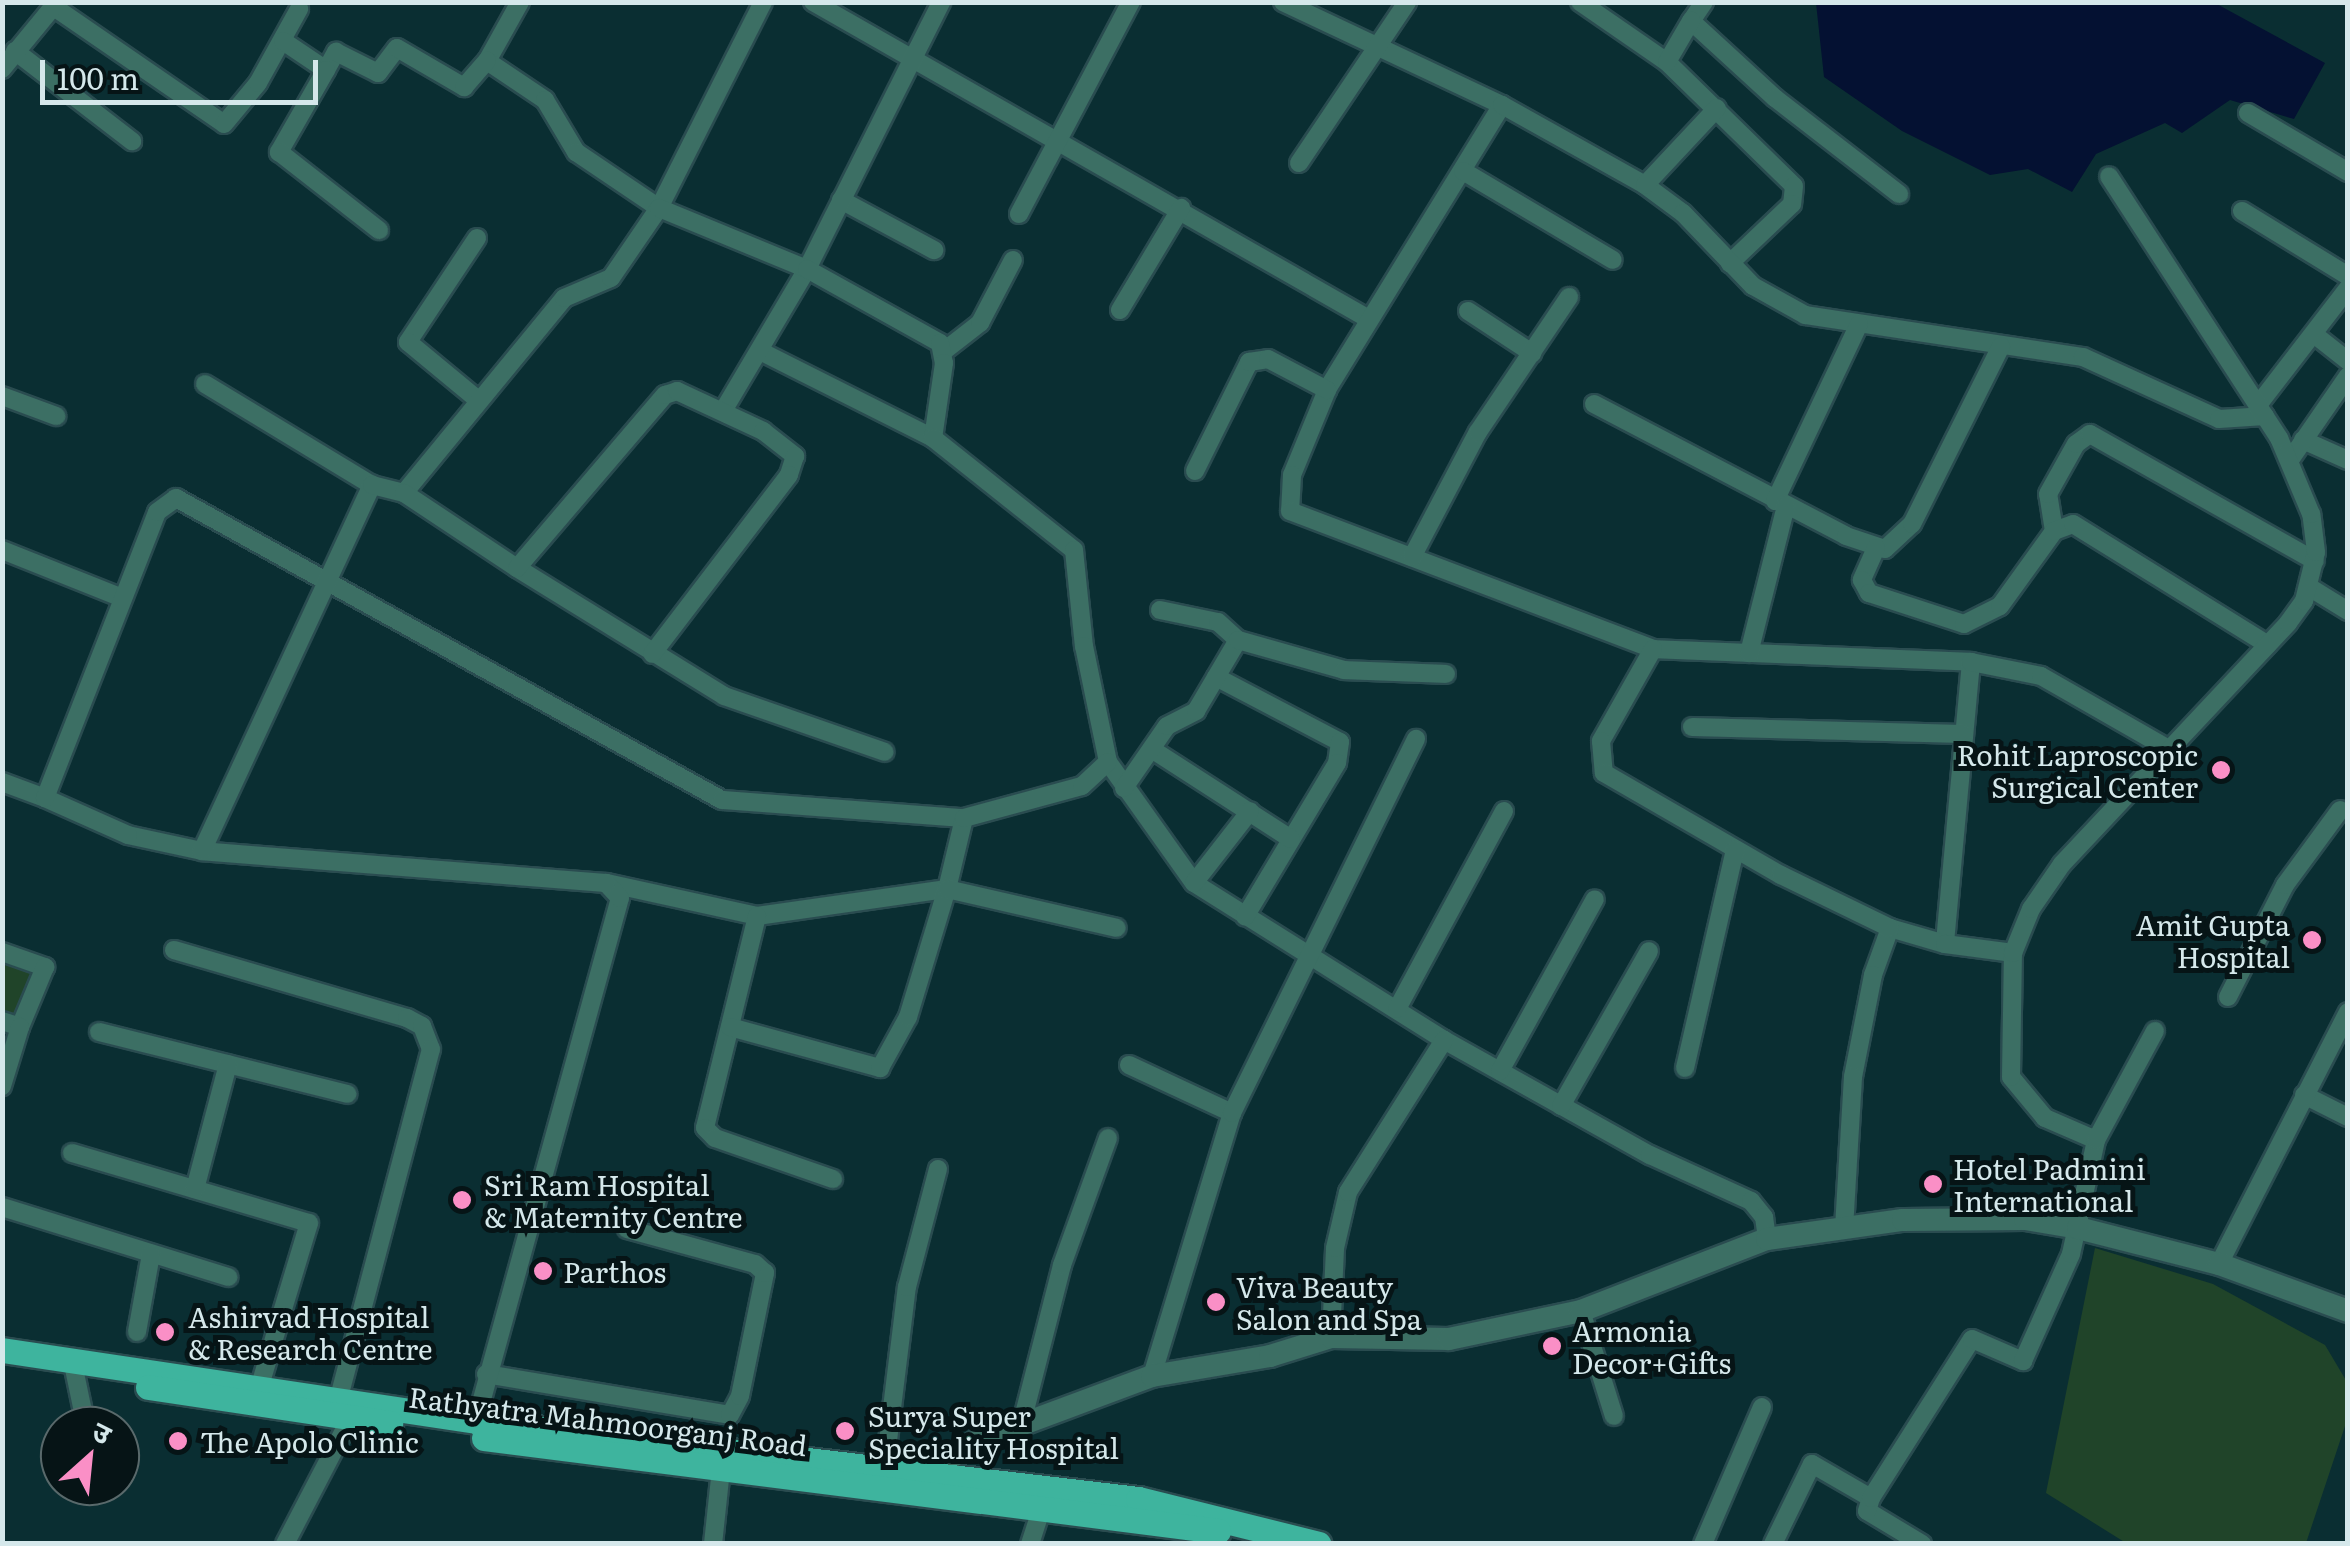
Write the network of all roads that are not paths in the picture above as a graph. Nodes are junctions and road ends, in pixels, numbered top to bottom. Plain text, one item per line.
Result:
1 (520, 2) edge
2 (764, 2) edge
3 (941, 2) edge
4 (1130, 2) edge
5 (1284, 2) edge
6 (1407, 2) edge
7 (1580, 2) edge
8 (1704, 2) edge
9 (814, 3) edge
10 (56, 5) edge
11 (299, 8) dead end
12 (1691, 21) junction
13 (283, 40) junction
14 (1376, 41) junction
15 (15, 51) junction
16 (910, 58) junction
17 (487, 61) junction
18 (1668, 62) junction
19 (2, 70) edge
20 (326, 70) junction
21 (1502, 105) junction
22 (1716, 108) junction
23 (2248, 113) dead end
24 (1058, 139) junction
25 (132, 141) dead end
26 (1299, 163) dead end
27 (1463, 170) junction
28 (2347, 172) edge
29 (2108, 176) dead end
30 (1645, 185) junction
31 (1899, 194) dead end
32 (841, 200) junction
33 (660, 208) junction
34 (1180, 208) junction
35 (2242, 211) dead end
36 (1019, 214) dead end
37 (380, 230) dead end
38 (477, 238) dead end
39 (934, 250) dead end
40 (1013, 260) dead end
41 (1613, 260) dead end
42 (1730, 263) junction
43 (808, 269) junction
44 (2348, 276) edge
45 (2348, 288) edge
46 (1569, 297) dead end
47 (1120, 310) dead end
48 (1468, 311) dead end
49 (1367, 318) junction
50 (1859, 324) junction
51 (2315, 335) junction
52 (2001, 346) junction
53 (762, 352) junction
54 (944, 352) junction
55 (1532, 352) junction
56 (2348, 362) edge
57 (2348, 376) edge
58 (206, 384) dead end
59 (1327, 390) junction
60 (2, 396) edge
61 (477, 400) junction
62 (1594, 404) dead end
63 (723, 411) junction
64 (2262, 411) junction
65 (56, 416) dead end
66 (933, 438) junction
67 (2303, 440) junction
68 (2290, 460) junction
69 (2348, 460) edge
70 (1195, 471) dead end
71 (372, 485) junction
72 (404, 492) junction
73 (1780, 503) junction
74 (2054, 531) junction
75 (1876, 548) junction
76 (2, 550) edge
77 (1412, 557) junction
78 (2315, 561) junction
79 (517, 568) junction
80 (325, 579) junction
81 (2309, 586) junction
82 (120, 598) junction
83 (1160, 610) dead end
84 (2348, 611) edge
85 (1238, 640) junction
86 (2268, 645) junction
87 (1653, 649) junction
88 (1749, 653) junction
89 (652, 654) junction
90 (1970, 662) junction
91 (1446, 674) dead end
92 (1216, 677) junction
93 (1692, 726) dead end
94 (1964, 734) junction
95 (1416, 739) dead end
96 (1154, 750) junction
97 (2170, 750) junction
98 (885, 752) dead end
99 (1108, 762) junction
100 (2, 782) edge
101 (1124, 788) junction
102 (45, 798) junction
103 (2345, 809) edge
104 (1250, 811) junction
105 (1504, 812) dead end
106 (964, 818) junction
107 (1290, 839) junction
108 (1735, 850) junction
109 (202, 851) junction
110 (606, 883) junction
111 (1194, 883) junction
112 (948, 889) junction
113 (1595, 899) dead end
114 (758, 916) junction
115 (1244, 917) junction
116 (1117, 928) dead end
117 (1890, 928) junction
118 (1945, 944) junction
119 (174, 950) dead end
120 (2, 952) edge
121 (1649, 952) dead end
122 (1312, 954) junction
123 (2012, 954) junction
124 (2228, 997) dead end
125 (1397, 1009) junction
126 (2348, 1012) edge
127 (11, 1024) edge
128 (730, 1027) junction
129 (2156, 1031) dead end
130 (99, 1032) dead end
131 (1444, 1040) junction
132 (228, 1064) junction
133 (1129, 1065) dead end
134 (1685, 1068) dead end
135 (1500, 1071) junction
136 (2, 1086) edge
137 (347, 1094) dead end
138 (2304, 1095) junction
139 (1562, 1106) junction
140 (1232, 1112) junction
141 (2348, 1117) edge
142 (1108, 1138) dead end
143 (2096, 1140) junction
144 (72, 1153) dead end
145 (938, 1169) dead end
146 (832, 1179) dead end
147 (194, 1189) junction
148 (2, 1207) edge
149 (2078, 1228) junction
150 (627, 1229) dead end
151 (1844, 1229) junction
152 (1767, 1238) junction
153 (151, 1254) junction
154 (2219, 1264) junction
155 (228, 1277) dead end
156 (2348, 1310) edge
157 (1581, 1311) junction
158 (137, 1332) dead end
159 (1331, 1337) junction
160 (2, 1350) edge
161 (2, 1364) edge
162 (73, 1366) junction
163 (486, 1374) junction
164 (1152, 1376) junction
165 (260, 1385) junction
166 (82, 1406) edge
167 (345, 1407) junction
168 (1762, 1408) dead end
169 (1614, 1416) dead end
170 (476, 1421) junction
171 (1021, 1426) junction
172 (722, 1457) junction
173 (885, 1466) junction
174 (924, 1481) junction
175 (1045, 1498) junction
176 (1872, 1498) junction
177 (1238, 1532) edge
178 (285, 1544) edge
179 (712, 1544) edge
180 (1030, 1544) edge
181 (1266, 1544) edge
182 (1318, 1544) edge
183 (1703, 1544) edge
184 (1773, 1544) edge
185 (1922, 1544) edge

1 - 17 street
2 - 33 street
3 - 16 street
4 - 24 street
5 - 14 street
6 - 14 street
7 - 18 street
8 - 12 street
9 - 16 street
10 - 13 street
10 - 15 street
11 - 13 street
12 - 18 street
12 - 31 street
13 - 20 street
14 - 21 street
14 - 26 street
15 - 19 street
15 - 25 street
16 - 24 street
16 - 32 street
17 - 20 street
17 - 33 street
18 - 22 street
20 - 37 street
21 - 27 street
21 - 30 street
22 - 30 street
22 - 42 street
23 - 28 street
24 - 34 street
24 - 36 street
27 - 41 street
27 - 49 street
29 - 64 street
30 - 42 street
32 - 39 street
32 - 43 street
33 - 43 street
33 - 61 street
34 - 47 street
34 - 49 street
35 - 44 street
38 - 61 street
40 - 54 street
42 - 50 street
43 - 53 street
43 - 54 street
45 - 51 street
46 - 55 street
48 - 55 street
49 - 59 street
50 - 52 street
50 - 73 street
51 - 56 street
51 - 64 street
52 - 64 street
52 - 75 street
53 - 63 street
53 - 66 street
54 - 66 street
55 - 77 street
57 - 67 street
58 - 71 street
59 - 70 street
59 - 77 street
60 - 65 street
61 - 72 street
62 - 73 street
63 - 79 street
63 - 89 street
64 - 68 street
66 - 99 street
67 - 68 street
67 - 69 street
68 - 78 street
71 - 72 street
71 - 80 street
72 - 79 street
73 - 75 street
73 - 88 street
74 - 75 street
74 - 78 street
74 - 86 street
76 - 82 street
77 - 87 street
78 - 81 street
79 - 89 street
80 - 82 street
80 - 106 street
80 - 109 street
81 - 84 street
81 - 86 street
82 - 102 street
83 - 85 street
85 - 91 street
85 - 92 street
86 - 97 street
87 - 88 street
87 - 108 street
88 - 90 street
89 - 98 street
90 - 94 street
90 - 97 street
92 - 96 street
92 - 107 street
93 - 94 street
94 - 118 street
95 - 122 street
96 - 101 street
96 - 104 street
97 - 123 street
99 - 101 street
99 - 106 street
100 - 102 street
101 - 111 street
102 - 109 street
103 - 124 street
104 - 107 street
104 - 111 street
105 - 125 street
106 - 112 street
107 - 115 street
108 - 117 street
108 - 134 street
109 - 110 street
110 - 114 street
110 - 163 street
111 - 115 street
112 - 114 street
112 - 116 street
112 - 128 street
113 - 135 street
114 - 128 street
115 - 122 street
117 - 118 street
117 - 151 street
118 - 123 street
119 - 167 street
120 - 127 street
121 - 139 street
122 - 125 street
122 - 140 street
123 - 143 street
125 - 131 street
126 - 138 street
127 - 136 street
128 - 146 street
129 - 143 street
130 - 132 street
131 - 135 street
131 - 159 street
132 - 137 street
132 - 147 street
133 - 140 street
135 - 139 street
138 - 141 street
138 - 154 street
139 - 152 street
140 - 164 street
142 - 171 street
143 - 149 street
144 - 147 street
145 - 173 street
147 - 165 street
148 - 153 street
149 - 151 street
149 - 154 street
149 - 176 street
150 - 163 street
151 - 152 street
152 - 157 street
153 - 155 street
153 - 158 street
154 - 156 street
157 - 159 street
157 - 169 street
159 - 164 street
160 - 162 main road
161 - 162 main road, Rathyatra Mahmoorganj Road
162 - 165 main road
162 - 166 street
162 - 167 main road, Rathyatra Mahmoorganj Road
163 - 170 street
164 - 171 street
165 - 167 main road
167 - 170 main road
167 - 172 main road, Rathyatra Mahmoorganj Road
167 - 178 street
168 - 183 street
170 - 172 main road
171 - 174 street
172 - 173 main road
172 - 174 main road, Rathyatra Mahmoorganj Road
172 - 179 street
173 - 174 main road
174 - 175 main road, Rathyatra Mahmoorganj Road
175 - 177 main road, Rathyatra Mahmoorganj Road
175 - 180 street
176 - 184 street
176 - 185 street
177 - 181 main road, Rathyatra Mahmoorganj Road
177 - 182 main road, Rathyatra Mahmoorganj Road

